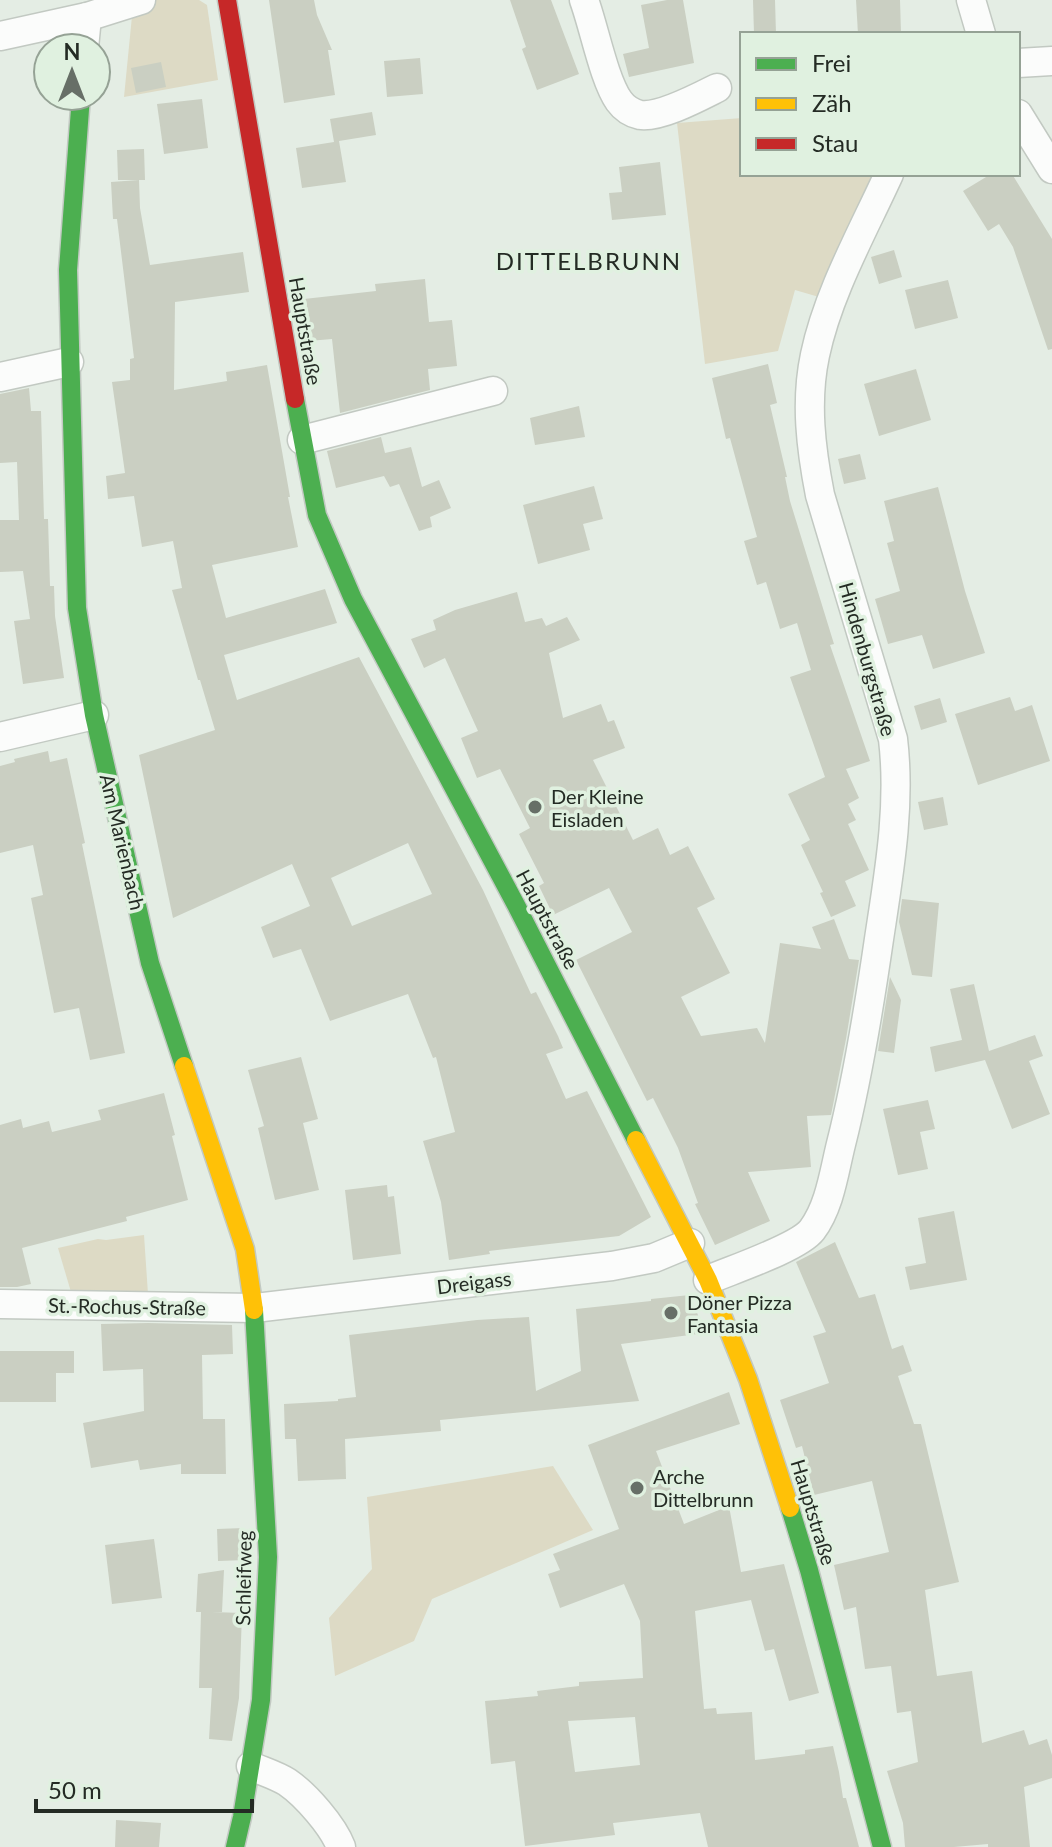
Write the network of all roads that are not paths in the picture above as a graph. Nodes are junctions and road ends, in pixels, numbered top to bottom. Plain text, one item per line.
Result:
1 (141, 0) edge
2 (227, 0) edge
3 (584, 0) edge
4 (971, 0) edge
5 (87, 17) junction
6 (86, 32) edge
7 (980, 32) edge
8 (0, 36) edge
9 (1052, 61) edge
10 (1020, 63) edge
11 (717, 88) dead end
12 (80, 112) edge
13 (1020, 117) edge
14 (1052, 169) edge
15 (888, 176) edge
16 (69, 362) junction
17 (0, 377) edge
18 (493, 391) dead end
19 (302, 440) junction
20 (94, 715) junction
21 (0, 737) edge
22 (690, 1243) junction
23 (708, 1280) junction
24 (0, 1304) edge
25 (254, 1308) junction
26 (251, 1766) junction
27 (235, 1847) edge
28 (341, 1847) edge
29 (882, 1847) edge

1 - 5 street
2 - 19 street, Hauptstraße
3 - 11 street
4 - 7 street
5 - 6 street
5 - 8 street
9 - 10 street
12 - 16 street, Am Marienbach
13 - 14 street
15 - 23 street, Hindenburgstraße
16 - 17 street
16 - 20 street, Am Marienbach
18 - 19 street
19 - 22 street, Hauptstraße
20 - 21 street
20 - 25 street, Am Marienbach
22 - 23 street, Hauptstraße
22 - 25 street, Dreigass
23 - 29 street, Hauptstraße
24 - 25 street, St.-Rochus-Straße
25 - 26 street, Schleifweg
26 - 27 street, Schleifweg
26 - 28 street

